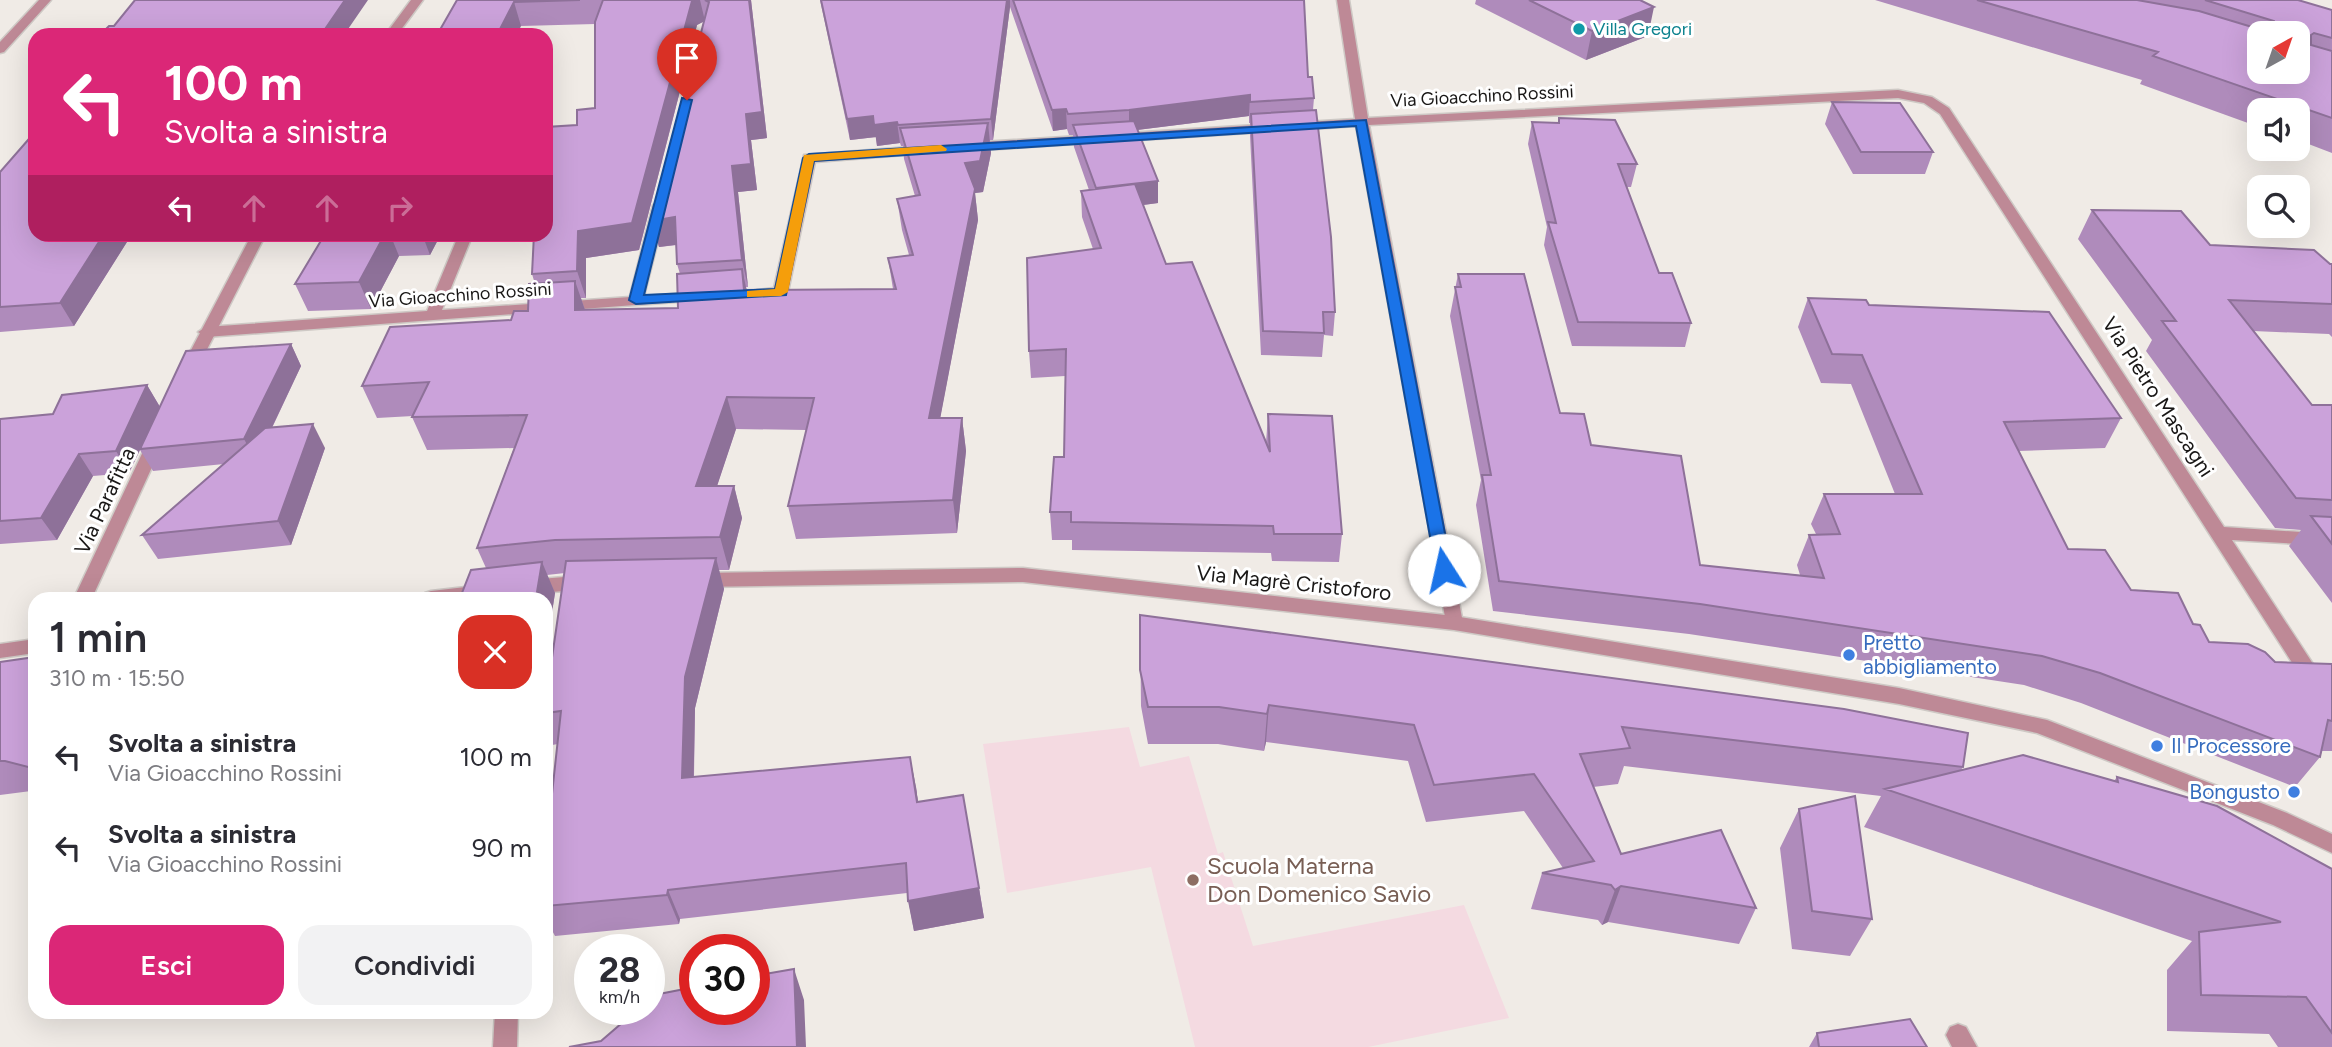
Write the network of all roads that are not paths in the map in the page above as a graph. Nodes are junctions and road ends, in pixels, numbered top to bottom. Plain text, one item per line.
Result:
1 (45, 0) edge
2 (416, 0) edge
3 (1343, 0) edge
4 (396, 28) edge
5 (0, 49) edge
6 (1945, 111) joint
7 (1362, 122) junction
8 (662, 195) edge
9 (255, 242) edge
10 (463, 242) edge
11 (741, 294) edge
12 (715, 296) edge
13 (636, 300) junction
14 (432, 317) junction
15 (206, 332) junction
16 (183, 383) edge
17 (165, 421) edge
18 (2219, 533) junction
19 (2332, 540) edge
20 (679, 580) edge
21 (610, 581) edge
22 (568, 582) junction
23 (86, 592) edge
24 (482, 592) edge
25 (565, 607) edge
26 (1454, 623) junction
27 (28, 647) edge
28 (0, 651) edge
29 (2332, 709) edge
30 (2332, 844) edge
31 (507, 1019) edge
32 (505, 1047) edge

1 - 5 street
2 - 4 street
3 - 7 street
6 - 7 street, Via Gioacchino Rossini
6 - 18 street, Via Pietro Mascagni
7 - 11 street, Via Gioacchino Rossini
7 - 26 street
8 - 13 street
9 - 15 street
10 - 14 street
12 - 13 street, Via Gioacchino Rossini
13 - 14 street, Via Gioacchino Rossini
14 - 15 street, Via Gioacchino Rossini
15 - 16 street
17 - 23 street, Via Parafitta
18 - 19 street
18 - 29 street, Via Pietro Mascagni
20 - 26 street, Via Magrè Cristoforo
21 - 22 street
22 - 24 street
22 - 25 street
26 - 30 street, Via Magrè Cristoforo
27 - 28 street
31 - 32 street

